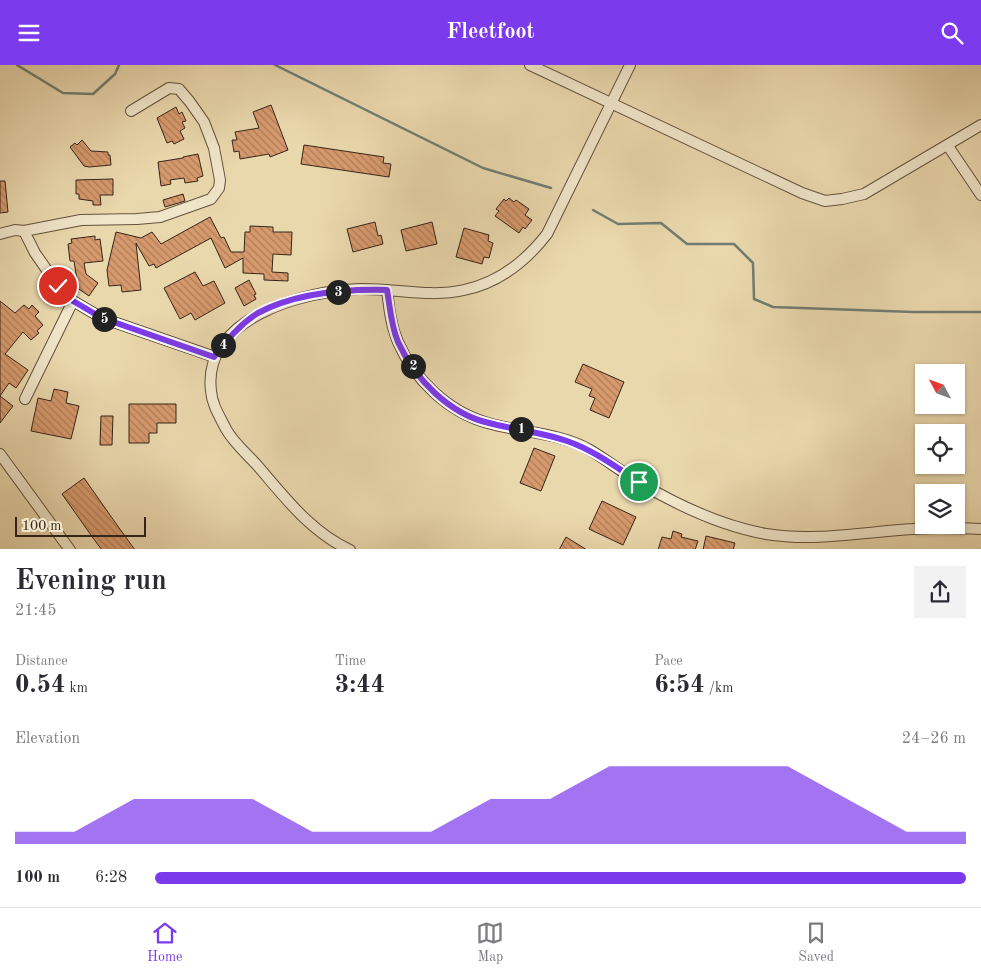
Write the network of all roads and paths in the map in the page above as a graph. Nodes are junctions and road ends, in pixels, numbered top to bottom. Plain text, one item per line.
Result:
1 (530, 65) edge
2 (630, 65) edge
3 (611, 104) junction
4 (131, 111) dead end
5 (981, 125) edge
6 (948, 146) junction
7 (981, 195) edge
8 (24, 231) junction
9 (0, 234) edge
10 (387, 290) junction
11 (73, 301) junction
12 (214, 357) junction
13 (25, 399) dead end
14 (0, 454) edge
15 (981, 529) edge
16 (70, 549) edge
17 (350, 549) edge

1 - 3 street
2 - 3 street
3 - 6 street
3 - 10 street
4 - 8 street
5 - 6 street
6 - 7 street
8 - 9 street
8 - 11 street
10 - 12 street
10 - 15 street
11 - 12 street
11 - 13 street
12 - 17 street
14 - 16 street

